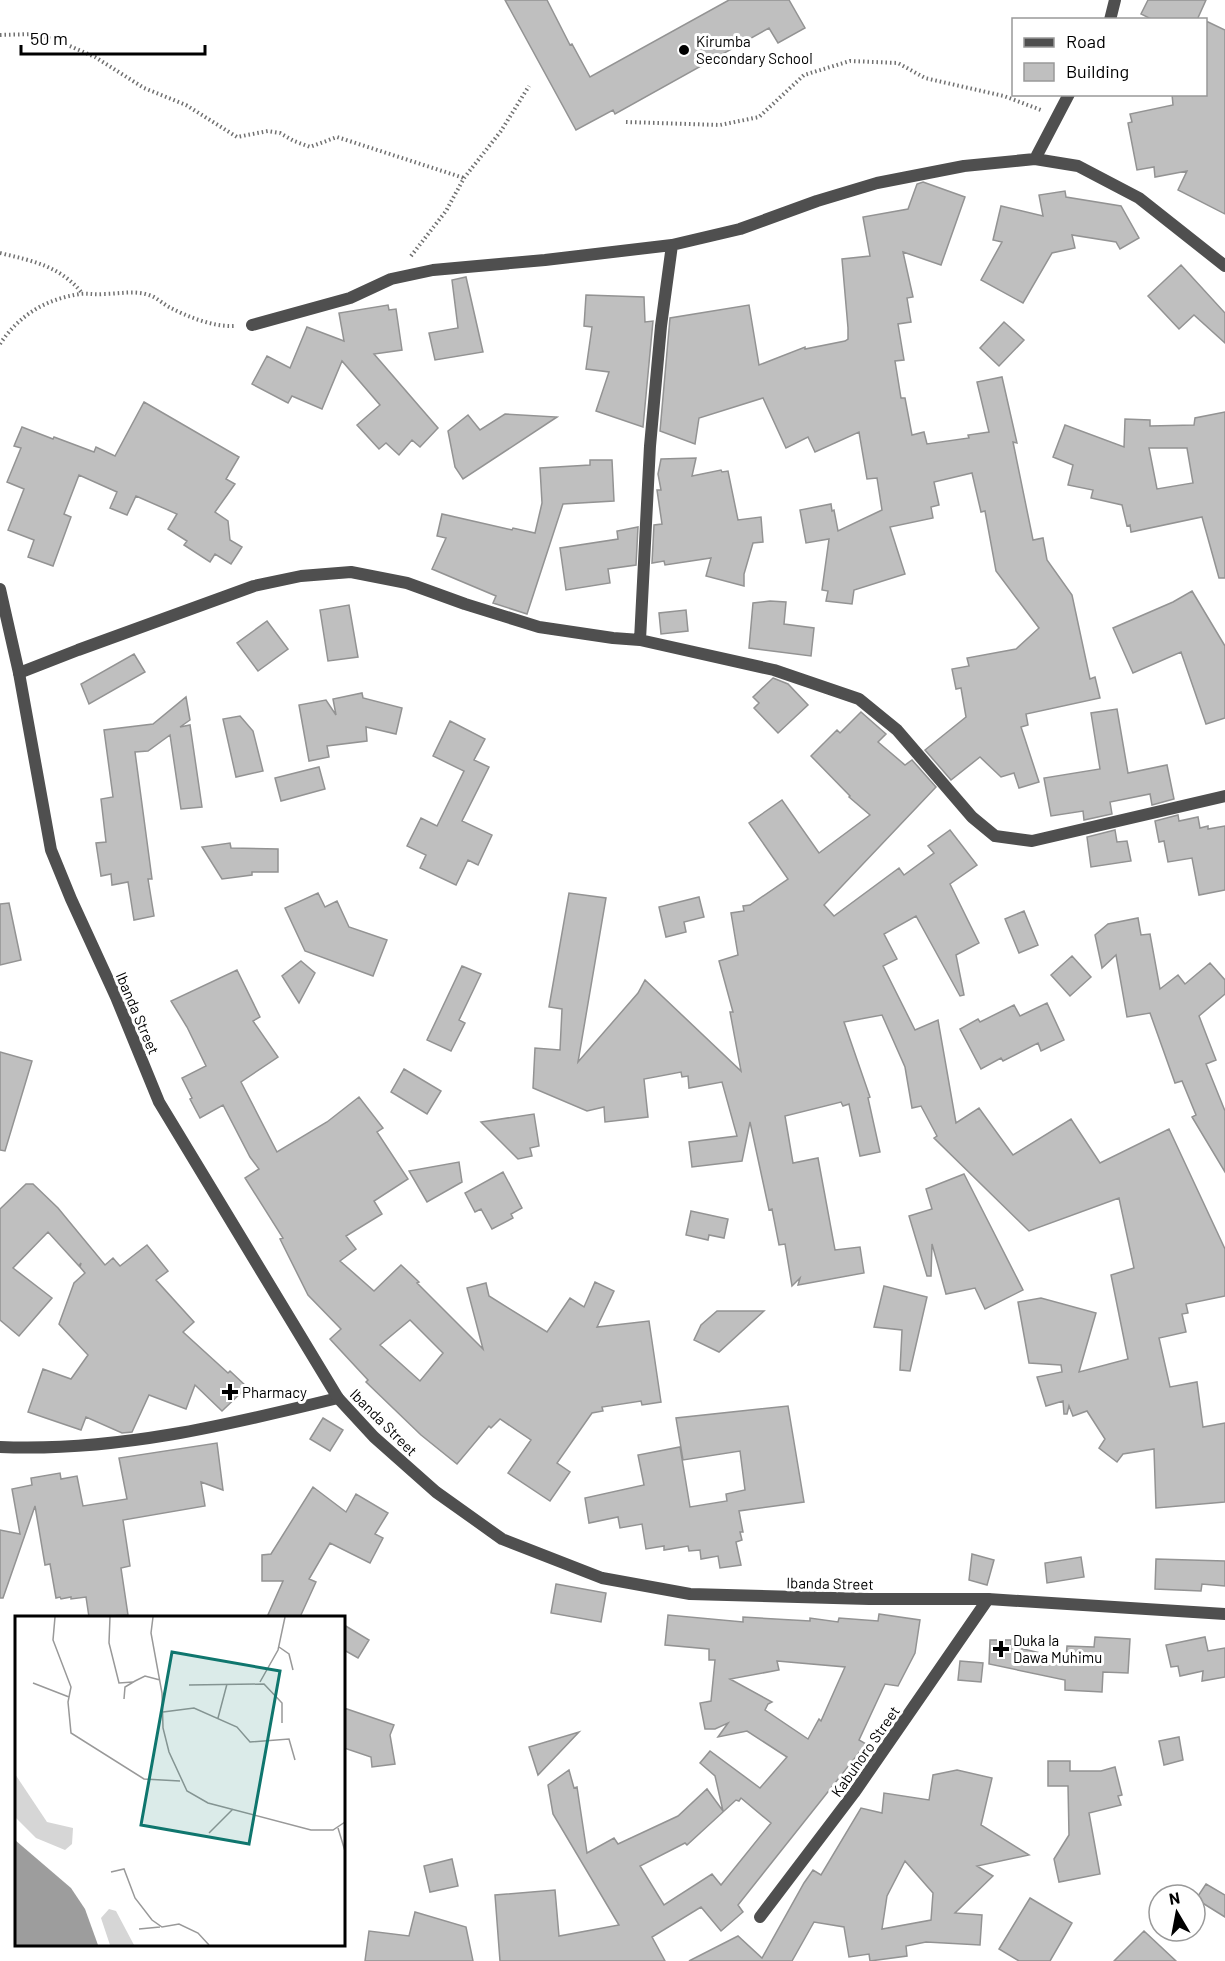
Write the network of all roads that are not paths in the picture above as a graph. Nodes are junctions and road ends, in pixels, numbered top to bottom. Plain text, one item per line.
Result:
1 (1115, 0) edge
2 (1110, 18) edge
3 (1068, 96) edge
4 (1035, 159) junction
5 (672, 245) junction
6 (1225, 266) edge
7 (252, 325) road end
8 (0, 589) edge
9 (640, 640) junction
10 (19, 673) junction
11 (1225, 796) edge
12 (338, 1398) junction
13 (0, 1447) edge
14 (988, 1599) junction
15 (1225, 1614) edge
16 (760, 1917) dead end

1 - 2 street
3 - 4 street
4 - 5 street
4 - 6 street
5 - 7 street
5 - 9 street
8 - 10 street, Ibanda Street
9 - 10 street
9 - 11 street
10 - 12 street, Ibanda Street
12 - 13 street
12 - 14 street, Ibanda Street
14 - 15 street, Ibanda Street
14 - 16 street, Kabuhoro Street

